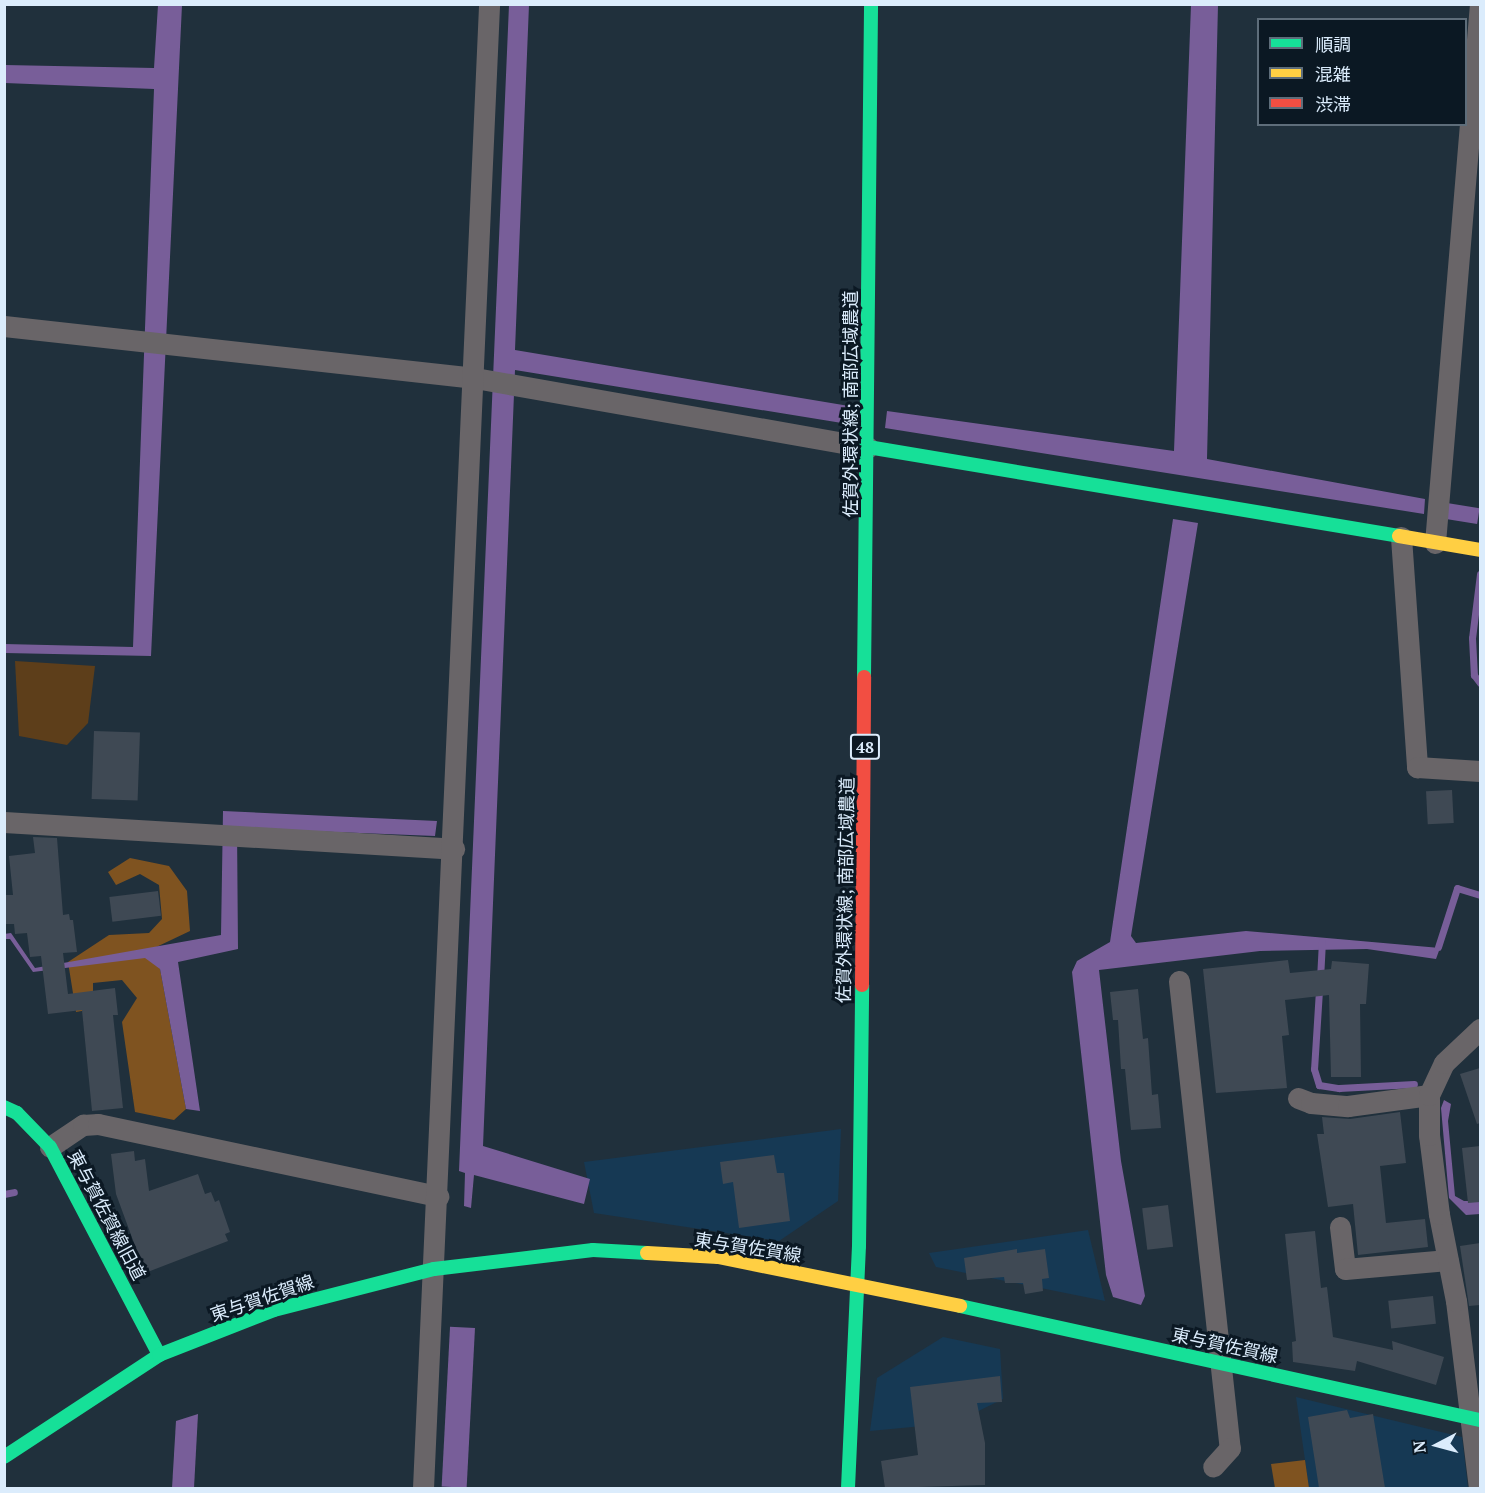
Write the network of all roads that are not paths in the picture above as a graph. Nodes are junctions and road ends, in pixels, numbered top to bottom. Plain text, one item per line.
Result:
1 (489, 4) edge
2 (871, 4) edge
3 (1480, 4) edge
4 (4, 326) edge
5 (481, 380) junction
6 (868, 447) junction
7 (1401, 537) junction
8 (1435, 543) junction
9 (1480, 550) edge
10 (1480, 771) edge
11 (4, 822) edge
12 (454, 849) junction
13 (1179, 981) dead end
14 (1480, 1029) edge
15 (1429, 1095) junction
16 (1298, 1098) dead end
17 (4, 1107) edge
18 (50, 1147) junction
19 (438, 1196) junction
20 (1340, 1227) dead end
21 (1448, 1260) junction
22 (434, 1269) junction
23 (858, 1284) junction
24 (159, 1355) junction
25 (1220, 1363) junction
26 (1476, 1419) edge
27 (4, 1457) edge
28 (1214, 1467) dead end
29 (423, 1488) edge
30 (848, 1488) edge
31 (1479, 1488) edge

1 - 5 street
2 - 6 main road, 佐賀外環状線; 南部広域農道 / 48
3 - 8 street
4 - 5 street
5 - 6 street
5 - 12 street
6 - 7 main road
6 - 23 main road, 佐賀外環状線; 南部広域農道 / 48
7 - 8 main road
7 - 10 street
8 - 9 main road
11 - 12 street
12 - 19 street
13 - 25 street
14 - 15 street
15 - 16 street
15 - 21 street
17 - 18 main road, 東与賀佐賀線旧道
18 - 19 street
18 - 24 main road, 東与賀佐賀線旧道
19 - 22 street
20 - 21 street
21 - 26 street
22 - 23 main road, 東与賀佐賀線
22 - 24 main road, 東与賀佐賀線
22 - 29 street
23 - 25 main road, 東与賀佐賀線
23 - 30 main road, 佐賀外環状線; 南部広域農道 / 48
24 - 27 main road, 東与賀佐賀線
25 - 26 main road, 東与賀佐賀線
25 - 28 street
26 - 31 street

